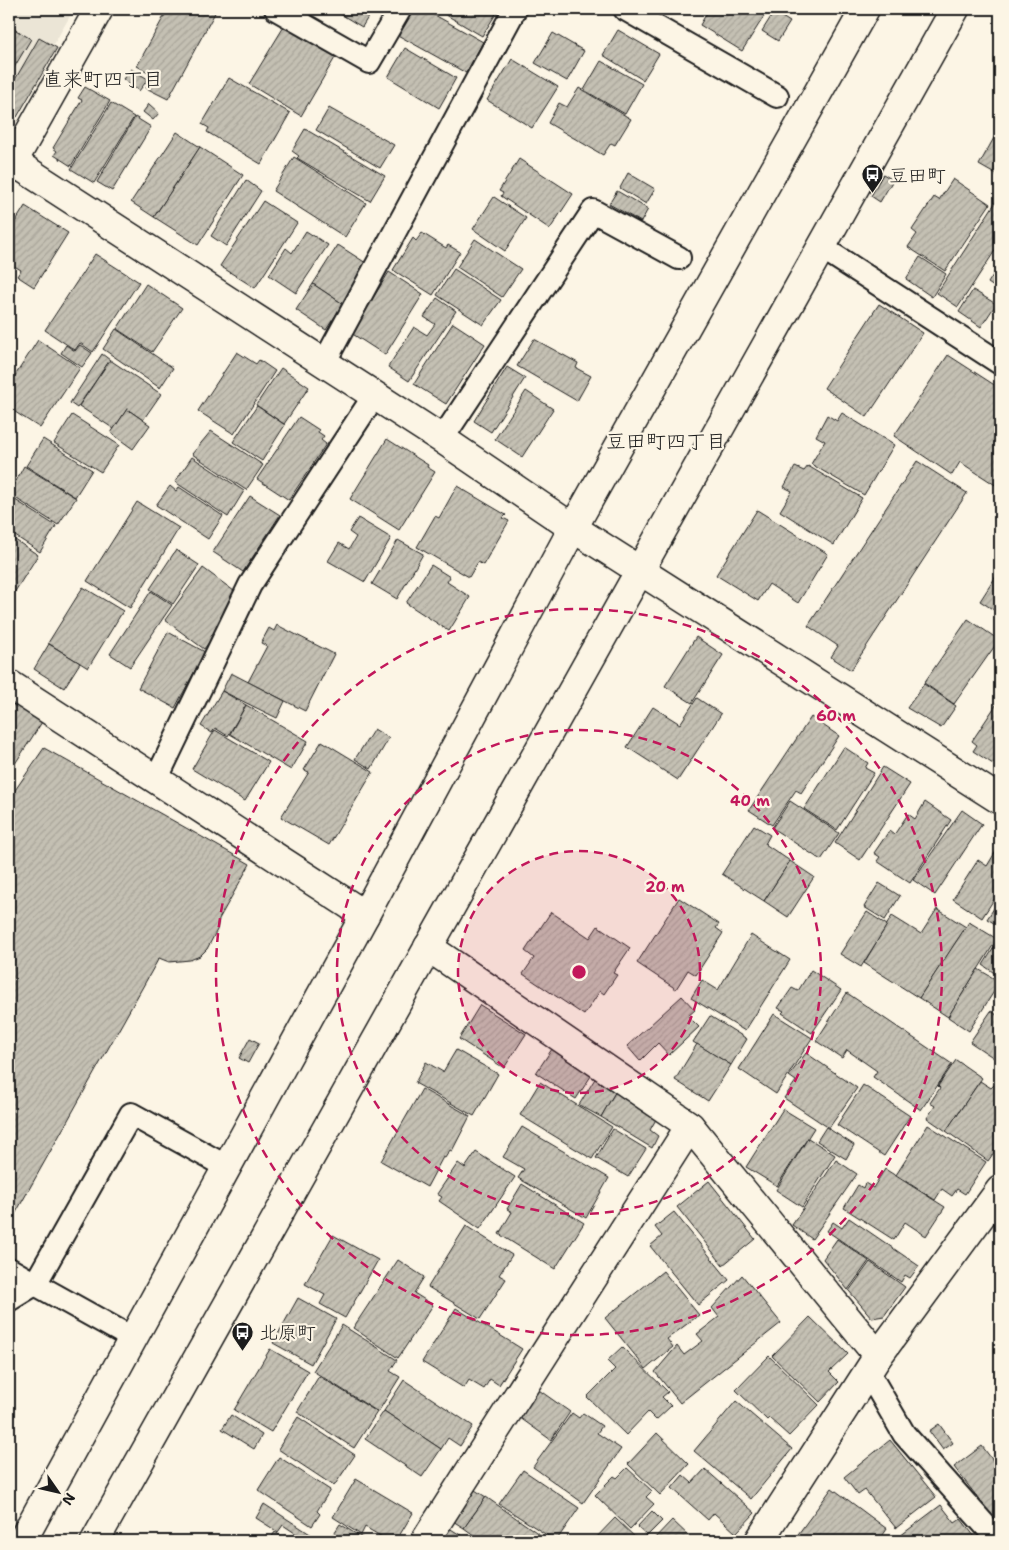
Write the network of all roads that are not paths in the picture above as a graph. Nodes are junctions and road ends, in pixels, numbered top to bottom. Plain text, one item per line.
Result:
1 (98, 9) edge
2 (276, 9) edge
3 (400, 9) edge
4 (515, 9) edge
5 (625, 9) edge
6 (865, 9) edge
7 (955, 9) edge
8 (776, 96) dead end
9 (10, 163) edge
10 (821, 247) junction
11 (679, 258) dead end
12 (324, 363) junction
13 (1000, 363) edge
14 (374, 396) junction
15 (442, 439) junction
16 (573, 528) junction
17 (640, 570) junction
18 (9, 684) edge
19 (156, 780) junction
20 (1000, 800) edge
21 (365, 915) junction
22 (428, 948) junction
23 (690, 1126) junction
24 (227, 1167) junction
25 (1000, 1190) edge
26 (9, 1270) edge
27 (35, 1284) junction
28 (9, 1300) edge
29 (132, 1338) junction
30 (873, 1364) junction
31 (22, 1541) edge
32 (95, 1541) edge
33 (425, 1541) edge
34 (759, 1541) edge
35 (1000, 1541) edge

1 - 9 street
2 - 3 lane
4 - 12 lane
5 - 8 lane
6 - 16 street
7 - 10 street
9 - 12 street
10 - 13 lane
10 - 17 street
11 - 15 lane
12 - 14 street
14 - 15 street
14 - 19 lane
15 - 16 street
16 - 17 street
16 - 21 street
17 - 20 street
17 - 22 street
18 - 19 street
19 - 21 street
21 - 24 street
22 - 23 street
22 - 32 street
23 - 30 street
23 - 33 street
24 - 27 lane
24 - 29 street
25 - 30 street
26 - 27 lane
27 - 28 lane
27 - 29 lane
29 - 31 street
30 - 34 street
30 - 35 lane

